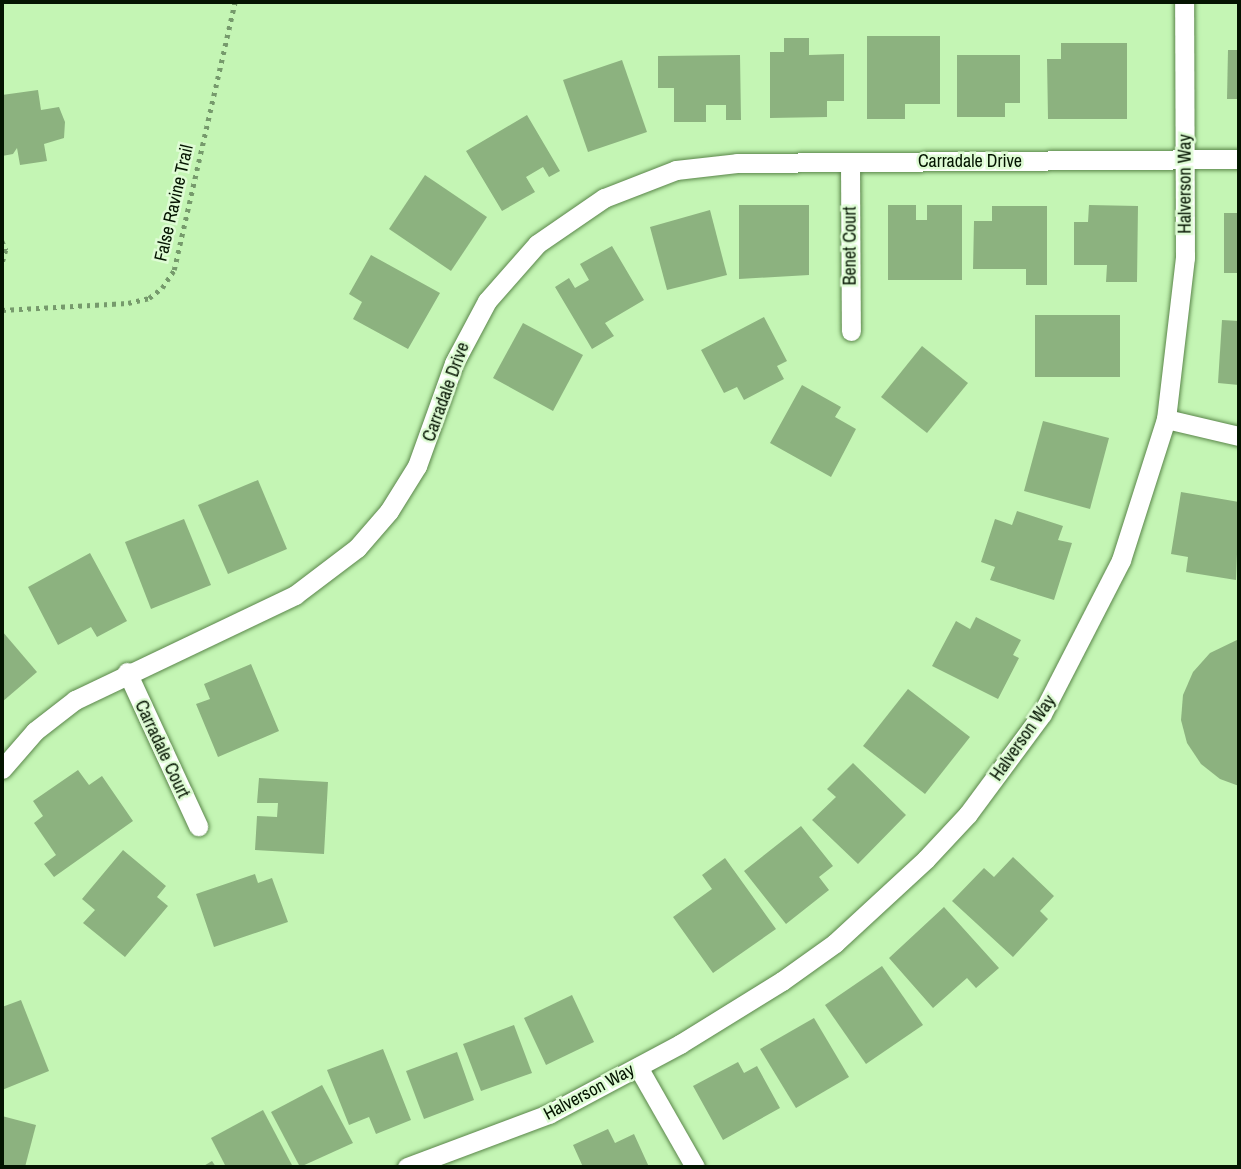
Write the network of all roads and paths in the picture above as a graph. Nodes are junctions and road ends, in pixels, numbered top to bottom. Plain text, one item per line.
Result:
1 (235, 2) edge
2 (1184, 5) edge
3 (1185, 159) junction
4 (1239, 159) edge
5 (850, 162) junction
6 (2, 242) edge
7 (2, 264) edge
8 (2, 310) edge
9 (851, 331) dead end
10 (1166, 419) junction
11 (1239, 436) edge
12 (127, 672) junction
13 (2, 769) edge
14 (198, 826) dead end
15 (638, 1067) junction
16 (407, 1167) edge
17 (695, 1167) edge

1 - 8 path, False Ravine Trail
2 - 3 street, Halverson Way
3 - 4 street, Carradale Drive
3 - 5 street, Carradale Drive
3 - 10 street, Halverson Way
5 - 9 street, Benet Court
5 - 12 street, Carradale Drive
6 - 7 path
10 - 11 street
10 - 15 street, Halverson Way
12 - 13 street, Carradale Drive
12 - 14 street, Carradale Court
15 - 16 street, Halverson Way
15 - 17 street

